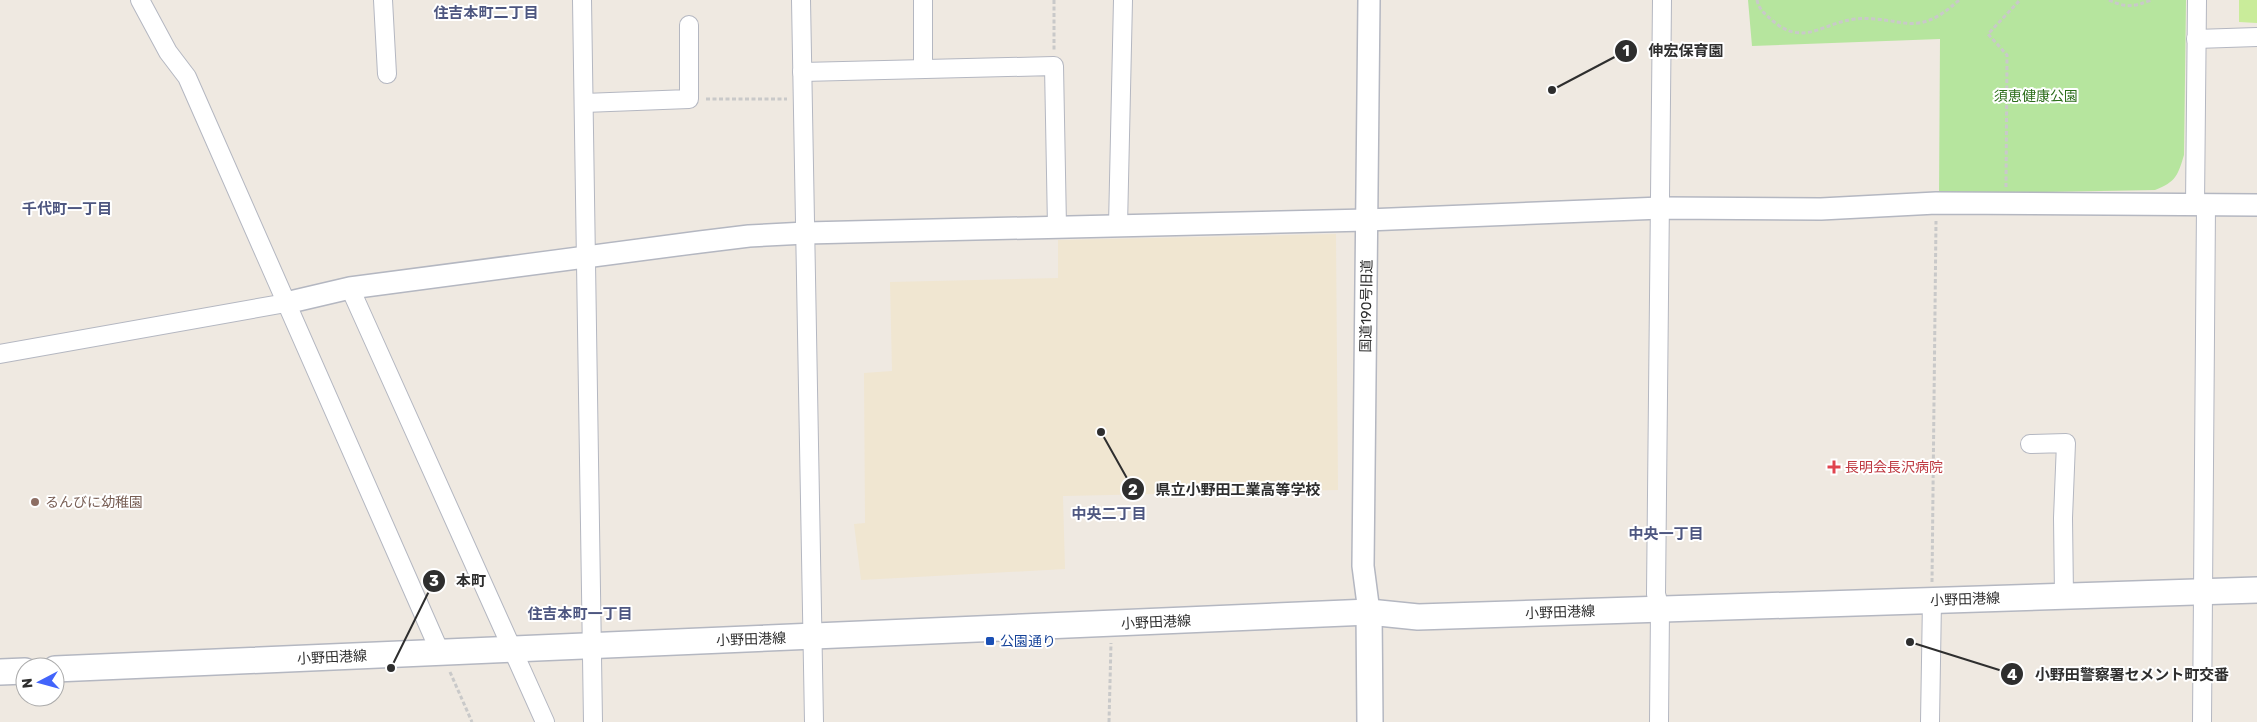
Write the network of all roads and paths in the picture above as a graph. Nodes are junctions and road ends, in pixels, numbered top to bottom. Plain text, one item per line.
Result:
1 (140, 0) edge
2 (383, 0) edge
3 (582, 0) edge
4 (801, 0) edge
5 (923, 0) edge
6 (1054, 0) edge
7 (1124, 0) edge
8 (1368, 0) edge
9 (1662, 0) edge
10 (1757, 0) edge
11 (1959, 0) edge
12 (2020, 0) edge
13 (2109, 0) edge
14 (2151, 0) edge
15 (2197, 0) edge
16 (689, 25) dead end
17 (2257, 37) edge
18 (2196, 39) junction
19 (1054, 66) junction
20 (922, 69) junction
21 (802, 72) junction
22 (388, 74) dead end
23 (802, 98) junction
24 (689, 99) junction
25 (584, 103) junction
26 (1936, 203) junction
27 (2006, 205) junction
28 (2200, 205) junction
29 (2257, 205) edge
30 (1660, 208) junction
31 (1367, 220) junction
32 (1118, 226) junction
33 (1057, 227) junction
34 (806, 233) junction
35 (584, 258) junction
36 (350, 288) junction
37 (286, 303) junction
38 (0, 354) edge
39 (2030, 444) dead end
40 (2257, 590) edge
41 (2202, 592) junction
42 (2064, 596) junction
43 (1932, 600) junction
44 (1660, 608) junction
45 (1369, 612) junction
46 (1112, 624) junction
47 (812, 637) junction
48 (591, 645) junction
49 (511, 648) junction
50 (440, 652) junction
51 (65, 669) edge
52 (15, 671) edge
53 (0, 672) edge
54 (472, 722) edge
55 (545, 722) edge
56 (593, 722) edge
57 (814, 722) edge
58 (1109, 722) edge
59 (1370, 722) edge
60 (1659, 722) edge
61 (1930, 722) edge
62 (2202, 722) edge

1 - 37 street
2 - 22 street
3 - 25 street
4 - 21 street
5 - 20 street
6 - 19 path
7 - 32 street
8 - 31 street, 国道190号旧道
9 - 30 street
10 - 11 path
12 - 27 path
13 - 14 path
15 - 18 street
16 - 24 street
17 - 18 street
18 - 28 street
19 - 20 street
19 - 33 street
20 - 21 street
21 - 23 street
23 - 24 path
23 - 34 street
24 - 25 street
25 - 35 street
26 - 27 street
26 - 30 street
26 - 43 path
27 - 28 street
28 - 29 street
28 - 41 street
30 - 31 street
30 - 44 street
31 - 32 street
31 - 45 street, 国道190号旧道
32 - 33 street
33 - 34 street
34 - 35 street
34 - 47 street
35 - 36 street
35 - 48 street
36 - 37 street
36 - 49 street
37 - 38 street
37 - 50 street
39 - 42 street
40 - 41 main road, 小野田港線
41 - 42 main road, 小野田港線
41 - 62 street
42 - 43 main road, 小野田港線
43 - 44 main road, 小野田港線
43 - 61 street
44 - 45 main road, 小野田港線
44 - 60 street
45 - 46 main road, 小野田港線
45 - 59 main road
46 - 47 main road, 小野田港線
46 - 58 path
47 - 48 main road, 小野田港線
47 - 57 street
48 - 49 main road, 小野田港線
48 - 56 street
49 - 50 main road, 小野田港線
49 - 55 street
50 - 51 main road, 小野田港線
50 - 54 path
52 - 53 main road

